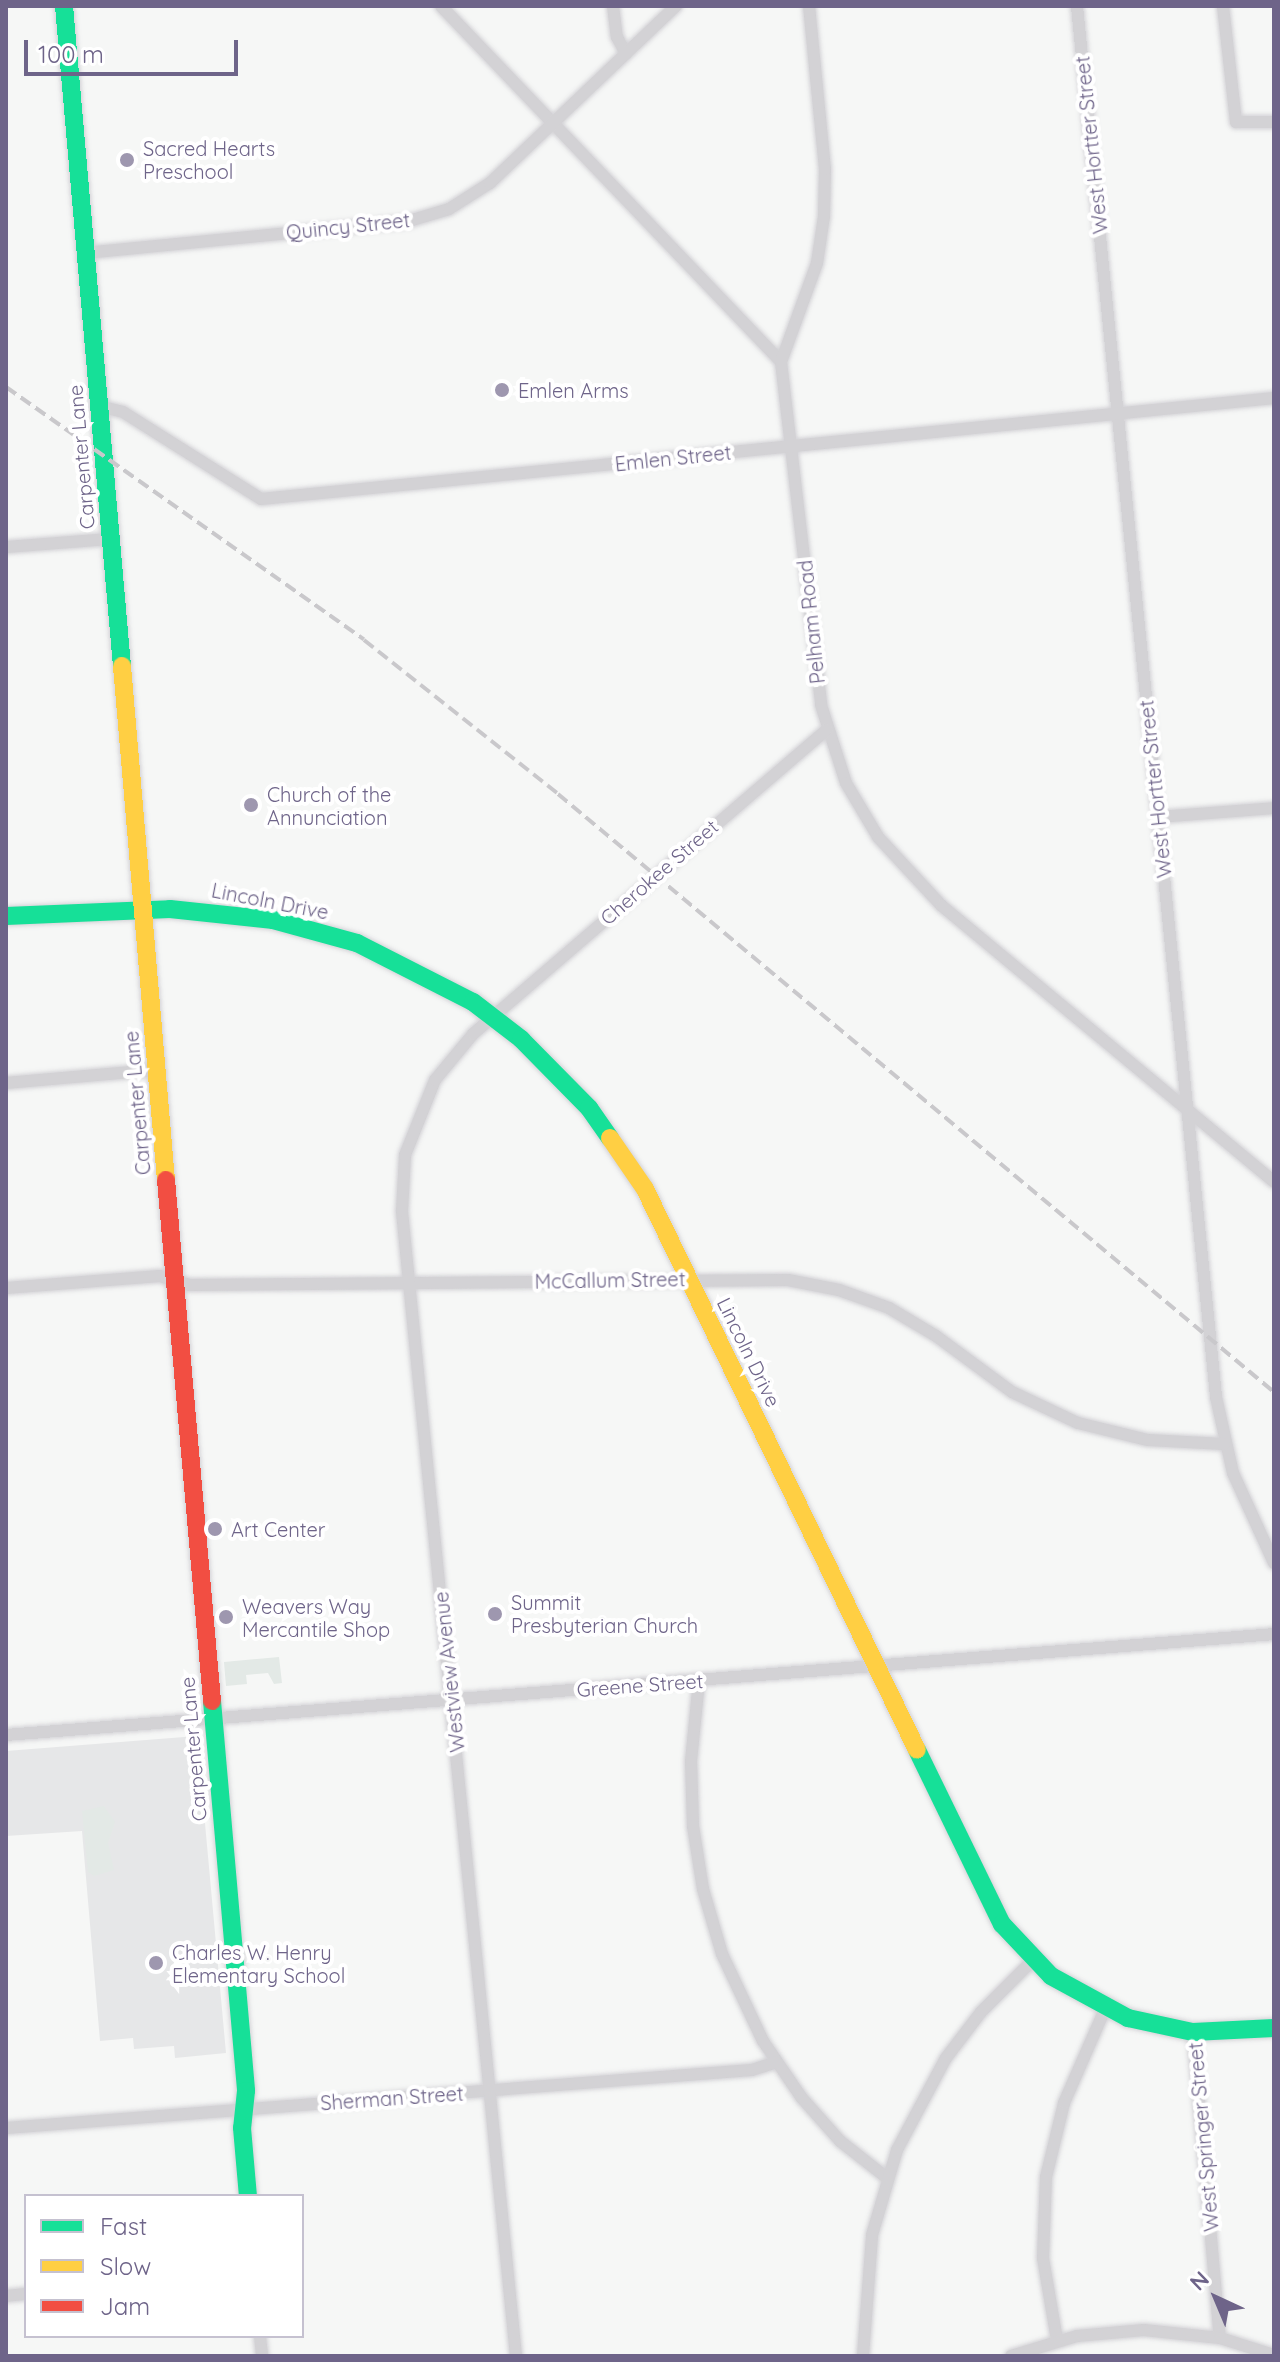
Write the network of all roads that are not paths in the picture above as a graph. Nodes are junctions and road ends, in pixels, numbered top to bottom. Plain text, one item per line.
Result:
1 (64, 6) edge
2 (441, 6) edge
3 (613, 6) edge
4 (676, 6) edge
5 (809, 6) edge
6 (1077, 6) edge
7 (1223, 6) edge
8 (626, 54) junction
9 (1274, 122) edge
10 (553, 123) junction
11 (85, 253) junction
12 (781, 362) junction
13 (1274, 398) edge
14 (99, 406) junction
15 (1118, 414) junction
16 (792, 446) junction
17 (110, 539) junction
18 (6, 547) edge
19 (827, 729) junction
20 (1274, 808) edge
21 (1158, 817) junction
22 (142, 909) junction
23 (6, 916) edge
24 (493, 1017) junction
25 (156, 1070) junction
26 (6, 1083) edge
27 (1187, 1110) junction
28 (1274, 1182) edge
29 (689, 1279) junction
30 (175, 1280) junction
31 (410, 1283) junction
32 (6, 1288) edge
33 (1224, 1444) junction
34 (1274, 1563) edge
35 (1274, 1634) edge
36 (875, 1667) junction
37 (699, 1681) junction
38 (452, 1700) junction
39 (213, 1719) junction
40 (6, 1735) edge
41 (1033, 1960) junction
42 (1105, 2009) junction
43 (1274, 2028) edge
44 (1193, 2032) junction
45 (777, 2062) junction
46 (490, 2090) junction
47 (244, 2109) junction
48 (6, 2128) edge
49 (887, 2178) junction
50 (248, 2194) edge
51 (1220, 2338) junction
52 (1057, 2340) junction
53 (1015, 2355) edge
54 (1274, 2355) edge
55 (516, 2356) edge
56 (863, 2356) edge

1 - 11 street, Carpenter Lane
2 - 10 street
3 - 8 street
4 - 8 street, Quincy Street
5 - 12 street
6 - 15 street, West Hortter Street
7 - 9 street
8 - 10 street, Quincy Street
10 - 11 street, Quincy Street
10 - 12 street
11 - 14 street, Carpenter Lane
12 - 16 street, Pelham Road
13 - 15 street, Emlen Street
14 - 16 street, Emlen Street
14 - 17 street, Carpenter Lane
15 - 16 street, Emlen Street
15 - 21 street, West Hortter Street
16 - 19 street, Pelham Road
17 - 18 street
17 - 22 street, Carpenter Lane
19 - 24 street, Cherokee Street
19 - 27 street, Pelham Road
20 - 21 street
21 - 27 street, West Hortter Street
22 - 23 street, Lincoln Drive
22 - 24 street, Lincoln Drive
22 - 25 street, Carpenter Lane
24 - 29 street, Lincoln Drive
24 - 31 street, Westview Avenue
25 - 26 street
25 - 30 street, Carpenter Lane
27 - 28 street, Pelham Road
27 - 33 street, West Hortter Street
29 - 31 street, McCallum Street
29 - 33 street, McCallum Street
29 - 36 street, Lincoln Drive
30 - 31 street, McCallum Street
30 - 32 street, McCallum Street
30 - 39 street, Carpenter Lane
31 - 38 street, Westview Avenue
33 - 34 street, West Hortter Street
35 - 36 street, Greene Street
36 - 37 street, Greene Street
36 - 41 street, Lincoln Drive
37 - 38 street, Greene Street
37 - 45 street
38 - 39 street, Greene Street
38 - 46 street, Westview Avenue
39 - 40 street, Greene Street
39 - 47 street, Carpenter Lane
41 - 42 street, Lincoln Drive
41 - 49 street
42 - 44 street, Lincoln Drive
42 - 52 street
43 - 44 street, Lincoln Drive
44 - 51 street, West Springer Street
45 - 46 street, Sherman Street
45 - 49 street
46 - 47 street, Sherman Street
46 - 55 street, Westview Avenue
47 - 48 street, Sherman Street
47 - 50 street, Carpenter Lane
49 - 56 street
51 - 52 street
51 - 54 street
52 - 53 street

